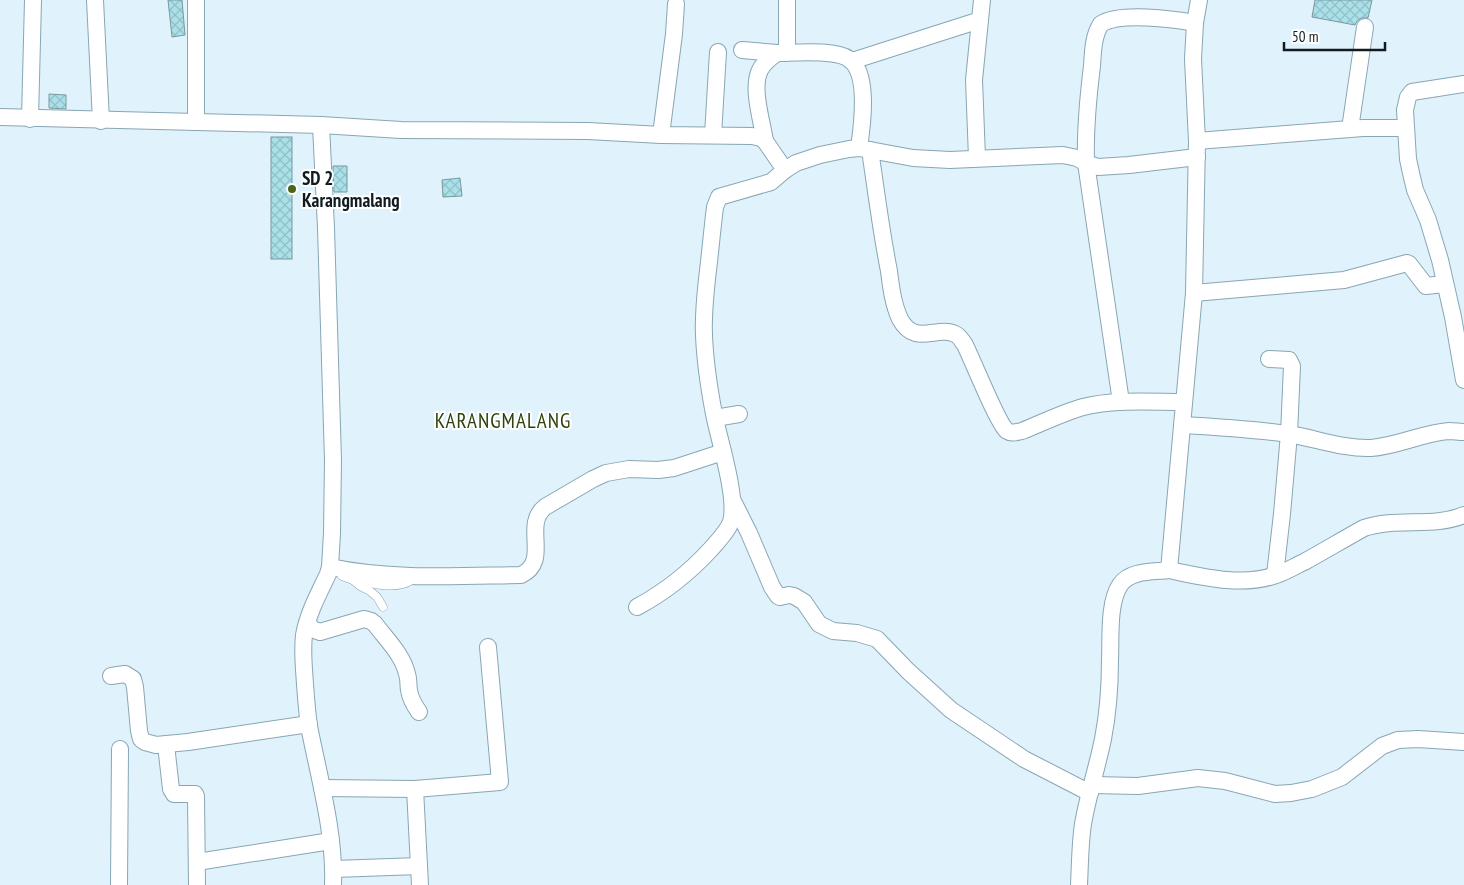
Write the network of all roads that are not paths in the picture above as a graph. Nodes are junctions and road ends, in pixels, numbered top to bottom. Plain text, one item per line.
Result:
1 (33, 0) edge
2 (95, 0) edge
3 (196, 0) edge
4 (787, 0) edge
5 (982, 0) edge
6 (1199, 0) edge
7 (676, 4) dead end
8 (980, 20) junction
9 (1195, 23) junction
10 (1365, 28) dead end
11 (742, 50) dead end
12 (718, 52) dead end
13 (782, 52) junction
14 (852, 61) junction
15 (1464, 84) edge
16 (0, 118) edge
17 (30, 119) junction
18 (101, 121) junction
19 (196, 122) junction
20 (321, 125) junction
21 (1406, 128) junction
22 (1350, 129) junction
23 (661, 135) junction
24 (713, 135) junction
25 (765, 141) junction
26 (864, 149) junction
27 (1197, 149) junction
28 (977, 158) junction
29 (1086, 163) junction
30 (785, 170) junction
31 (1445, 284) junction
32 (1194, 292) junction
33 (1269, 359) dead end
34 (1464, 380) edge
35 (1121, 402) junction
36 (1184, 402) junction
37 (739, 414) dead end
38 (715, 418) junction
39 (1182, 425) junction
40 (1464, 432) edge
41 (1289, 434) junction
42 (723, 452) junction
43 (732, 499) junction
44 (1464, 515) edge
45 (329, 570) junction
46 (1169, 570) junction
47 (1275, 575) junction
48 (418, 576) junction
49 (353, 580) junction
50 (383, 607) dead end
51 (637, 608) dead end
52 (308, 620) junction
53 (488, 646) dead end
54 (111, 676) dead end
55 (419, 712) dead end
56 (309, 724) junction
57 (1464, 742) edge
58 (166, 745) junction
59 (120, 749) dead end
60 (322, 788) junction
61 (416, 789) junction
62 (1091, 789) junction
63 (331, 841) junction
64 (197, 862) junction
65 (419, 866) junction
66 (333, 877) edge
67 (119, 885) edge
68 (197, 885) edge
69 (420, 885) edge
70 (1079, 885) edge

1 - 17 street
2 - 18 street
3 - 19 street
4 - 13 street
5 - 8 street
6 - 9 street
7 - 23 street
8 - 14 street
8 - 28 street
9 - 27 street
9 - 29 street
10 - 22 street
11 - 13 street
12 - 24 street
13 - 14 street
13 - 25 street
14 - 26 street
15 - 21 street
16 - 17 street
17 - 18 street
18 - 19 street
19 - 20 street
20 - 23 street
20 - 45 street
21 - 22 street
21 - 31 street
22 - 27 street
23 - 24 street
24 - 25 street
25 - 30 street
26 - 28 street
26 - 30 street
26 - 35 street
27 - 29 street
27 - 32 street
28 - 29 street
29 - 35 street
30 - 38 street
31 - 32 street
31 - 34 street
32 - 36 street
33 - 41 street
35 - 36 street
36 - 39 street
37 - 38 street
38 - 42 street
39 - 41 street
39 - 46 street
40 - 41 street
41 - 47 street
42 - 43 street
42 - 48 street
43 - 51 street
43 - 62 street
44 - 47 street
45 - 48 street
45 - 49 lane
45 - 52 street
46 - 47 street
46 - 62 street
48 - 49 lane
49 - 50 lane
52 - 55 street
52 - 56 street
53 - 61 street
54 - 58 street
56 - 58 street
56 - 60 street
57 - 62 street
58 - 64 street
59 - 67 street
60 - 61 street
60 - 63 street
61 - 65 street
62 - 70 street
63 - 64 street
63 - 66 street
64 - 68 street
65 - 66 street
65 - 69 street

